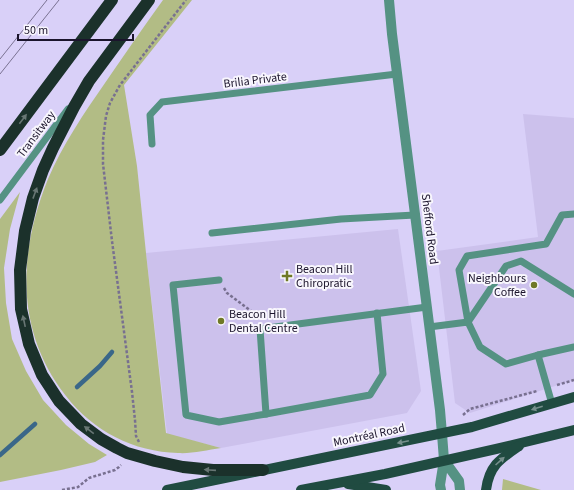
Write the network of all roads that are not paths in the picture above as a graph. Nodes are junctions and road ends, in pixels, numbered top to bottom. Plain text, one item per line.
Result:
1 (112, 0) edge
2 (150, 0) edge
3 (389, 0) edge
4 (397, 74) junction
5 (89, 81) junction
6 (152, 144) dead end
7 (0, 150) edge
8 (0, 200) edge
9 (574, 214) edge
10 (415, 215) junction
11 (212, 233) dead end
12 (219, 280) road end
13 (574, 294) edge
14 (427, 307) junction
15 (377, 313) junction
16 (468, 322) junction
17 (429, 327) junction
18 (574, 347) edge
19 (538, 355) junction
20 (574, 397) edge
21 (552, 404) junction
22 (266, 414) junction
23 (574, 430) edge
24 (442, 434) junction
25 (526, 442) junction
26 (444, 460) junction
27 (263, 470) junction
28 (340, 482) junction
29 (167, 490) edge
30 (301, 490) edge
31 (386, 490) edge
32 (441, 490) edge
33 (460, 490) edge
34 (486, 490) edge

7 -> 1 highway
2 - 5 highway
3 - 4 street, Shefford Road
4 - 6 lane, Brilia Private
4 - 10 street, Shefford Road
5 - 8 lane, Transitway
27 -> 5 highway
9 - 16 lane
10 - 11 lane
10 - 14 street, Shefford Road
12 - 22 lane
13 - 16 lane
14 - 15 lane
14 - 17 street, Shefford Road
15 - 22 lane
15 - 22 lane
16 - 17 lane
16 - 19 lane
17 - 24 street, Shefford Road
18 - 19 lane
19 - 21 lane
20 - 21 main road, Montréal Road
21 -> 24 main road, Montréal Road
23 - 25 main road
24 - 26 street, Shefford Road
24 -> 27 main road, Montréal Road
25 - 26 main road
34 -> 25 main road
26 - 28 main road
26 - 32 street, Shefford Road
26 - 33 street
27 - 29 main road, Montréal Road
28 - 30 main road
28 - 31 main road

